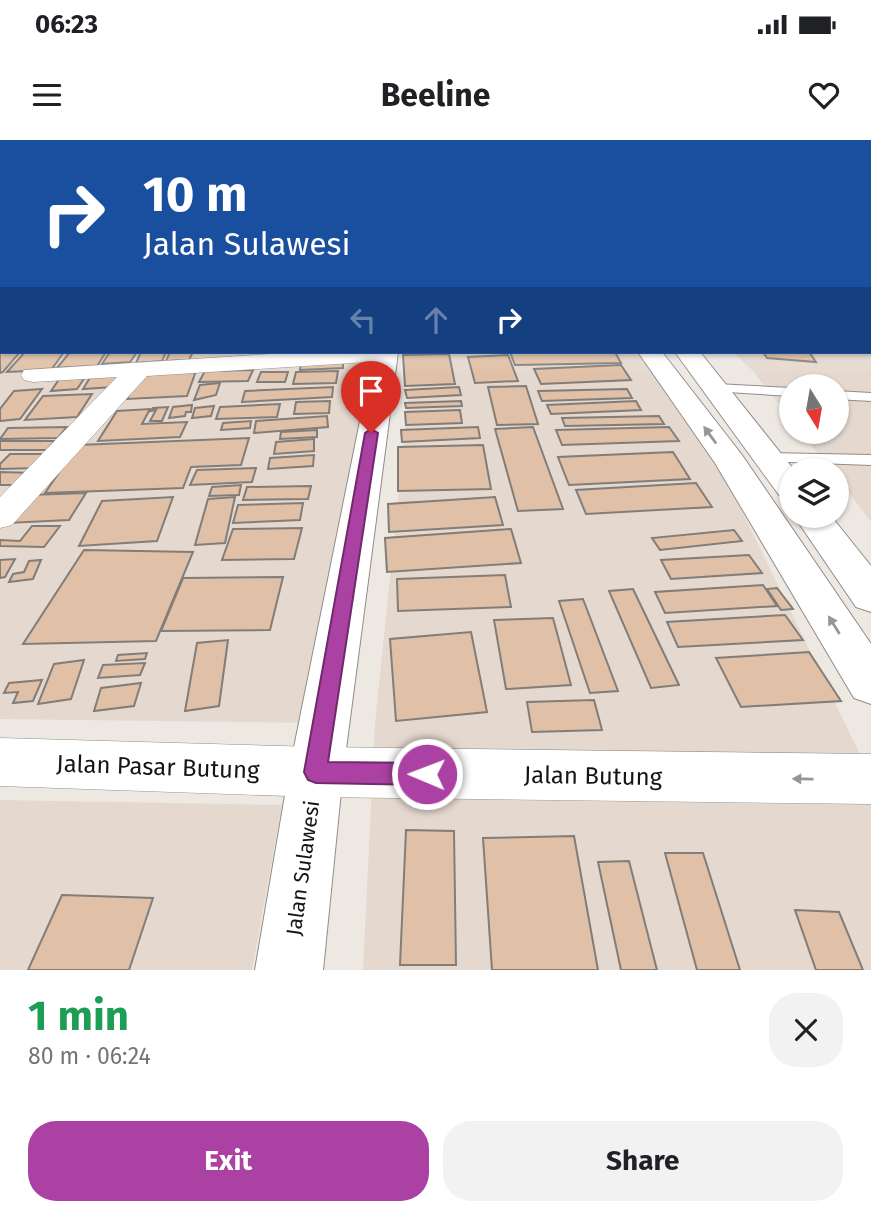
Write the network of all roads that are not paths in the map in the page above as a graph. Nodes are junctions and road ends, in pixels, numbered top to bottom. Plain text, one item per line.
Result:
1 (369, 354) edge
2 (385, 354) edge
3 (651, 354) edge
4 (689, 354) edge
5 (140, 368) junction
6 (33, 375) dead end
7 (716, 388) junction
8 (779, 391) edge
9 (849, 396) edge
10 (871, 397) edge
11 (768, 458) junction
12 (871, 460) edge
13 (779, 472) edge
14 (0, 517) edge
15 (821, 528) edge
16 (871, 596) edge
17 (871, 683) edge
18 (0, 762) edge
19 (316, 772) junction
20 (871, 779) edge
21 (289, 970) edge

1 - 5 street
2 - 19 main road, Jalan Sulawesi
17 -> 3 main road
4 - 7 main road
5 - 6 street
5 - 14 street
7 - 8 lane
7 - 11 main road
9 - 10 lane
11 - 12 lane
11 - 13 main road
15 - 16 main road
18 - 19 street, Jalan Pasar Butung
20 -> 19 street, Jalan Butung
19 - 21 main road, Jalan Sulawesi

